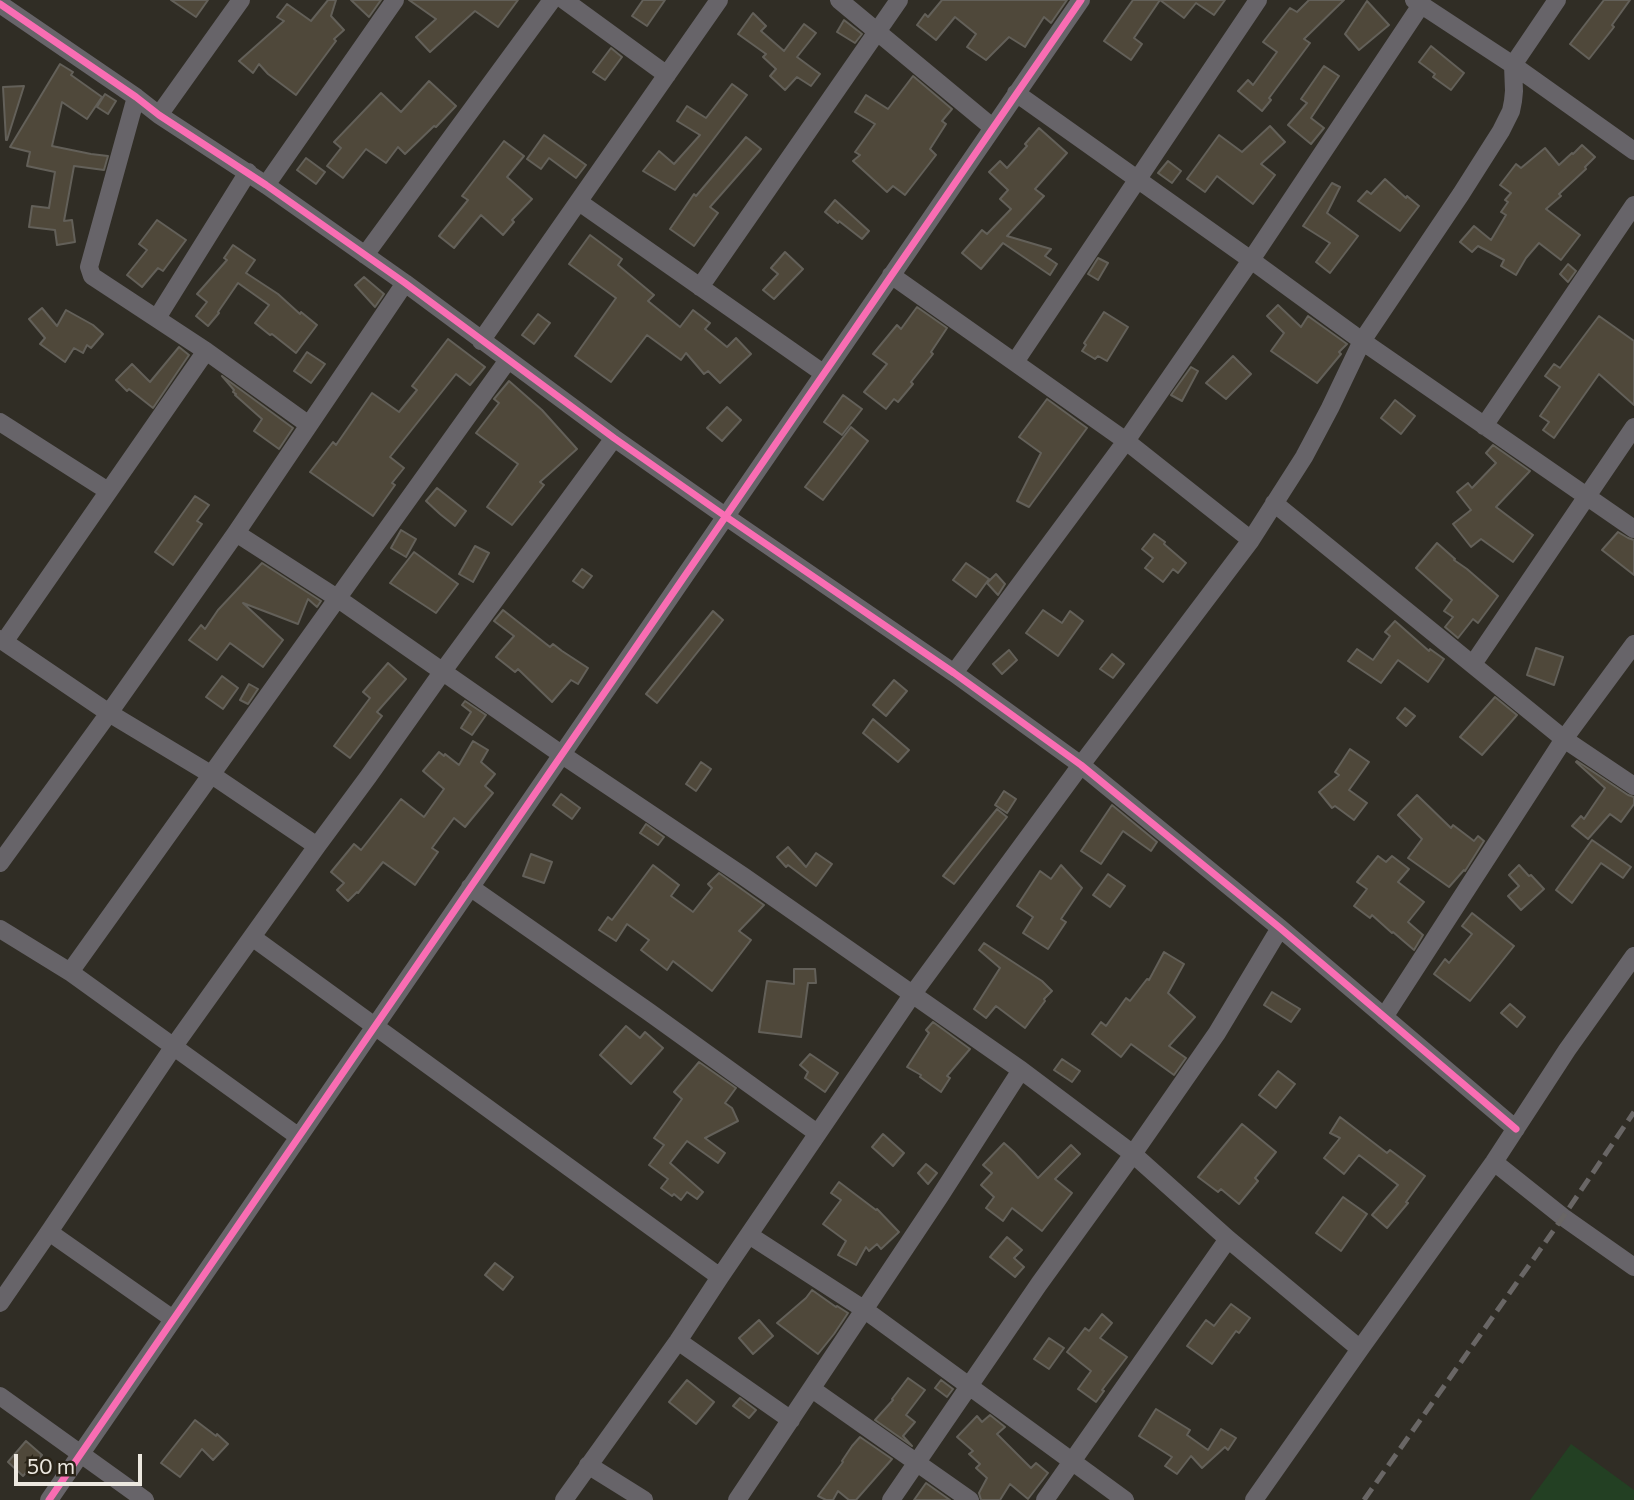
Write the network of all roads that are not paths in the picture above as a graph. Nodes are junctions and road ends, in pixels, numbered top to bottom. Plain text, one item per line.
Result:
1 (241, 0) edge
2 (396, 0) edge
3 (552, 0) edge
4 (564, 0) edge
5 (719, 0) edge
6 (839, 0) edge
7 (899, 0) edge
8 (1081, 0) edge
9 (1258, 0) edge
10 (1557, 0) edge
11 (1418, 3) edge
12 (0, 4) edge
13 (877, 31) junction
14 (1513, 65) junction
15 (667, 75) junction
16 (1016, 93) junction
17 (136, 97) junction
18 (159, 115) junction
19 (992, 127) junction
20 (1634, 151) edge
21 (248, 172) junction
22 (1138, 179) junction
23 (266, 185) junction
24 (579, 201) junction
25 (1634, 205) edge
26 (365, 255) junction
27 (1251, 260) junction
28 (891, 275) junction
29 (405, 283) junction
30 (700, 287) junction
31 (157, 318) junction
32 (481, 341) junction
33 (1362, 341) junction
34 (206, 351) junction
35 (508, 360) junction
36 (1016, 362) junction
37 (824, 373) junction
38 (0, 422) edge
39 (309, 425) junction
40 (1484, 426) junction
41 (1634, 427) edge
42 (614, 438) junction
43 (1126, 441) junction
44 (108, 491) junction
45 (1587, 497) junction
46 (1275, 503) junction
47 (725, 516) junction
48 (1634, 529) edge
49 (236, 533) junction
50 (1251, 540) junction
51 (337, 598) junction
52 (2, 640) edge
53 (1634, 644) edge
54 (1473, 664) junction
55 (443, 671) junction
56 (954, 673) junction
57 (110, 713) junction
58 (1564, 739) junction
59 (561, 754) junction
60 (1081, 765) junction
61 (212, 775) junction
62 (1634, 786) edge
63 (317, 846) junction
64 (0, 863) edge
65 (470, 887) junction
66 (1280, 928) junction
67 (0, 929) edge
68 (253, 937) junction
69 (1634, 956) edge
70 (70, 972) junction
71 (912, 995) junction
72 (1384, 1017) junction
73 (375, 1025) junction
74 (174, 1046) junction
75 (1021, 1070) junction
76 (1516, 1129) junction
77 (817, 1133) junction
78 (299, 1136) junction
79 (1133, 1154) junction
80 (1494, 1162) junction
81 (50, 1232) junction
82 (749, 1235) junction
83 (1228, 1238) junction
84 (1634, 1267) edge
85 (720, 1277) junction
86 (0, 1303) edge
87 (864, 1310) junction
88 (173, 1319) junction
89 (678, 1341) junction
90 (1360, 1349) junction
91 (970, 1387) junction
92 (812, 1389) junction
93 (0, 1396) edge
94 (791, 1420) junction
95 (80, 1454) junction
96 (1072, 1462) junction
97 (916, 1463) junction
98 (588, 1465) junction
99 (48, 1500) edge
100 (145, 1500) edge
101 (564, 1500) edge
102 (644, 1500) edge
103 (737, 1500) edge
104 (891, 1500) edge
105 (970, 1500) edge
106 (1045, 1500) edge
107 (1125, 1500) edge
108 (1254, 1500) edge

1 - 18 street
2 - 23 street
3 - 26 street
4 - 15 street
5 - 15 street
6 - 13 street
7 - 13 street
8 - 16 street
9 - 22 street
10 - 14 street
11 - 14 street
11 - 27 street
12 - 17 street
13 - 19 street
13 - 30 street
14 - 20 street
14 - 33 street
15 - 24 street
16 - 19 street
16 - 22 street
17 - 18 street
17 - 31 street
18 - 21 street
19 - 28 street
21 - 23 street
21 - 31 street
22 - 27 street
22 - 36 street
23 - 26 street
24 - 30 street
24 - 32 street
25 - 40 street
26 - 29 street
27 - 33 street
27 - 43 street
28 - 36 street
28 - 37 street
29 - 32 street
29 - 39 street
30 - 37 street
31 - 34 street
32 - 35 street
33 - 40 street
33 - 46 street
34 - 39 street
34 - 44 street
35 - 42 street
35 - 51 street
36 - 43 street
37 - 47 street
38 - 44 street
39 - 49 street
40 - 45 street
41 - 45 street
42 - 47 street
42 - 55 street
43 - 50 street
43 - 56 street
44 - 52 street
45 - 48 street
45 - 54 street
46 - 50 street
46 - 54 street
47 - 56 street
47 - 59 street
49 - 51 street
49 - 57 street
50 - 60 street
51 - 55 street
51 - 61 street
52 - 57 street
53 - 58 street
54 - 58 street
55 - 59 street
55 - 63 street
56 - 60 street
57 - 61 street
57 - 64 street
58 - 62 street
58 - 72 street
59 - 65 street
59 - 71 street
60 - 66 street
60 - 71 street
61 - 63 street
61 - 70 street
63 - 68 street
65 - 73 street
65 - 77 street
66 - 72 street
66 - 79 street
67 - 70 street
68 - 73 street
68 - 74 street
69 - 76 street
70 - 74 street
71 - 75 street
71 - 77 street
72 - 76 street
73 - 78 street
73 - 85 street
74 - 78 street
74 - 81 street
75 - 79 street
75 - 87 street
76 - 80 street
77 - 82 street
78 - 88 street
79 - 83 street
79 - 91 street
80 - 84 street
80 - 90 street
81 - 86 street
81 - 88 street
82 - 85 street
82 - 87 street
83 - 90 street
83 - 96 street
85 - 89 street
87 - 91 street
87 - 92 street
88 - 95 street
89 - 94 street
89 - 98 street
90 - 108 street
91 - 96 street
91 - 97 street
92 - 94 street
92 - 97 street
93 - 95 street
94 - 103 street
95 - 99 street
95 - 100 street
96 - 106 street
96 - 107 street
97 - 104 street
97 - 105 street
98 - 101 street
98 - 102 street

